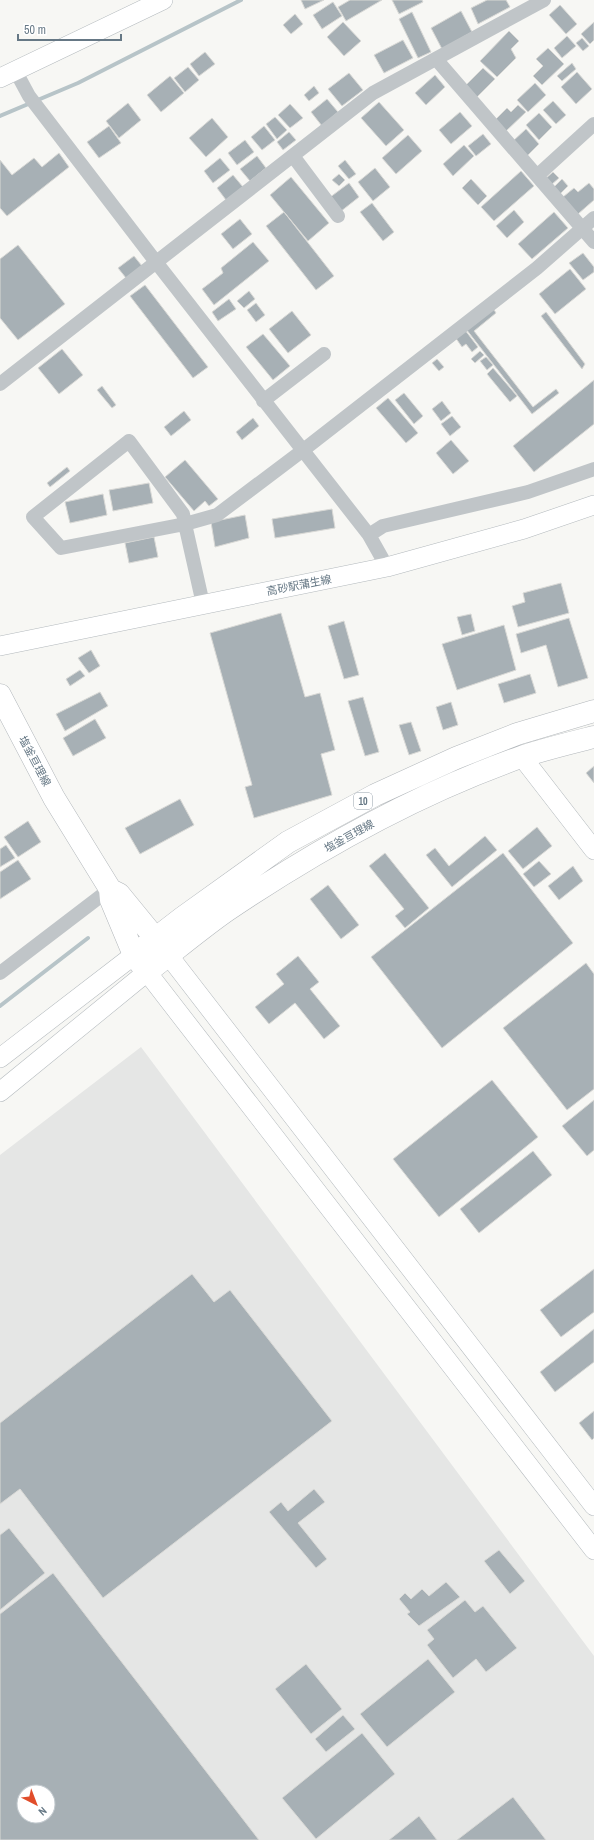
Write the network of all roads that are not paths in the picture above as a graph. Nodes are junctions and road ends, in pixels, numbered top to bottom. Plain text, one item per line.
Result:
1 (163, 0) edge
2 (544, 0) edge
3 (436, 59) junction
4 (7, 74) edge
5 (594, 124) edge
6 (293, 156) junction
7 (538, 175) junction
8 (338, 216) dead end
9 (594, 218) edge
10 (583, 228) junction
11 (594, 242) edge
12 (156, 262) junction
13 (324, 354) dead end
14 (0, 384) edge
15 (263, 401) junction
16 (302, 451) junction
17 (594, 469) edge
18 (594, 505) edge
19 (185, 524) junction
20 (369, 535) junction
21 (387, 567) junction
22 (203, 604) junction
23 (0, 646) edge
24 (0, 694) edge
25 (594, 711) edge
26 (594, 737) edge
27 (522, 757) junction
28 (594, 850) edge
29 (114, 894) junction
30 (131, 921) junction
31 (156, 938) junction
32 (134, 955) junction
33 (169, 956) junction
34 (147, 972) junction
35 (0, 973) edge
36 (0, 1058) edge
37 (0, 1092) edge
38 (594, 1506) edge
39 (594, 1550) edge

1 - 4 street
2 - 3 street
3 - 6 street
3 - 7 street
4 - 12 street
5 - 7 street
6 - 8 street
6 - 12 street
7 - 10 street
9 - 10 street
10 - 11 street
10 - 16 street
12 - 14 street
12 - 15 street
13 - 15 street
15 - 16 street
16 - 19 street
16 - 20 street
17 - 20 street
18 - 21 street, 高砂駅蒲生線
19 - 19 street
19 - 22 street
20 - 21 street
21 - 22 street, 高砂駅蒲生線
22 - 23 street, 高砂駅蒲生線
24 - 29 main road, 塩釜亘理線
25 - 31 main road, 10
26 - 27 main road, 塩釜亘理線 / 10
27 - 28 street
27 - 33 main road, 塩釜亘理線 / 10
29 - 30 main road, 塩釜亘理線
29 - 35 street
30 - 31 main road
30 - 32 main road, 塩釜亘理線
31 - 32 main road, 10
31 - 33 main road
32 - 34 main road, 塩釜亘理線
32 - 36 street
33 - 34 main road, 塩釜亘理線 / 10
33 - 38 street
34 - 37 street
34 - 39 street

